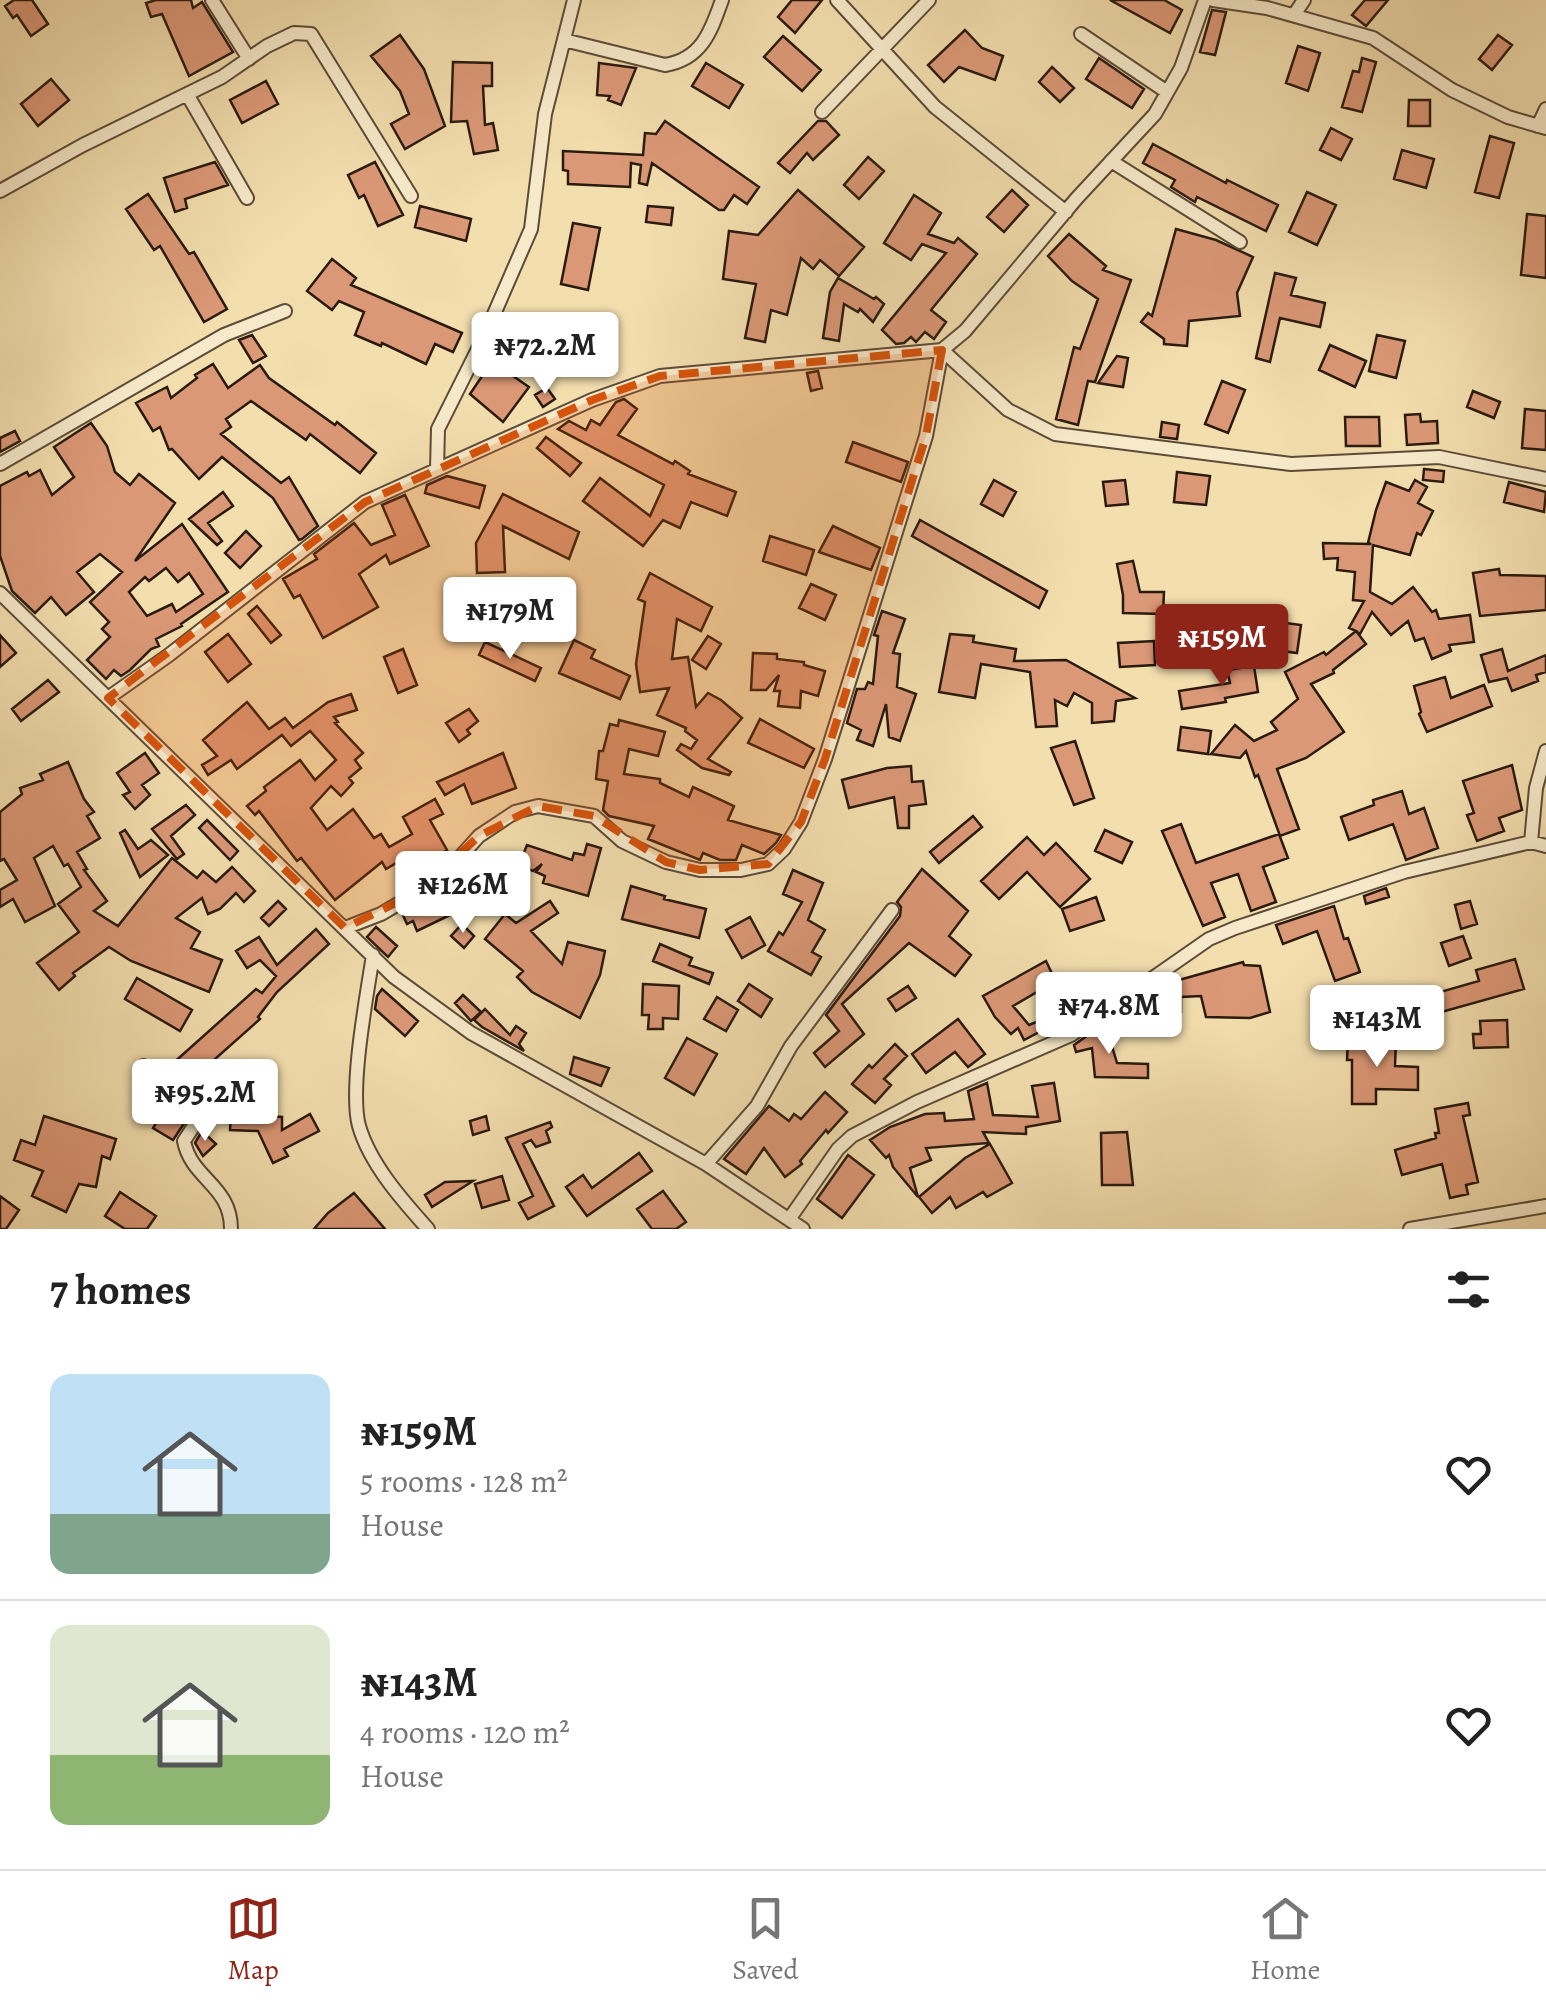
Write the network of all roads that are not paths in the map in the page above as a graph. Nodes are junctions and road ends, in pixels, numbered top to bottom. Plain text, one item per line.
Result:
1 (212, 0) edge
2 (574, 0) edge
3 (722, 0) edge
4 (837, 0) edge
5 (928, 0) edge
6 (1205, 0) edge
7 (1214, 0) edge
8 (1304, 0) edge
9 (1294, 15) junction
10 (1080, 34) dead end
11 (564, 40) junction
12 (882, 48) junction
13 (250, 58) junction
14 (1168, 92) junction
15 (186, 94) junction
16 (1546, 109) edge
17 (822, 112) dead end
18 (1542, 127) edge
19 (1111, 162) junction
20 (0, 191) edge
21 (411, 196) dead end
22 (247, 198) dead end
23 (1066, 212) junction
24 (1240, 242) dead end
25 (285, 311) dead end
26 (942, 350) junction
27 (0, 464) edge
28 (436, 469) junction
29 (1546, 479) edge
30 (0, 593) edge
31 (108, 698) junction
32 (1546, 752) edge
33 (1531, 842) junction
34 (1546, 846) edge
35 (892, 910) dead end
36 (345, 928) junction
37 (373, 955) junction
38 (143, 1066) dead end
39 (706, 1164) junction
40 (1546, 1206) edge
41 (790, 1218) junction
42 (231, 1229) edge
43 (428, 1229) edge
44 (803, 1229) edge
45 (1410, 1229) edge

1 - 13 street
2 - 11 street
3 - 11 street
4 - 12 street
5 - 12 street
6 - 14 street
7 - 9 street
8 - 9 street
9 - 18 street
10 - 14 street
11 - 28 street
12 - 17 street
12 - 23 street
13 - 15 street
13 - 21 street
14 - 19 street
15 - 20 street
15 - 22 street
16 - 18 street
19 - 23 street
19 - 24 street
23 - 26 street
25 - 27 street
26 - 28 street
26 - 29 street
26 - 36 street
28 - 31 street
30 - 31 street
31 - 36 street
32 - 33 street
33 - 34 street
33 - 41 street
35 - 39 street
36 - 37 street
37 - 39 street
37 - 43 street
38 - 42 street
39 - 41 street
40 - 45 street
41 - 44 street

